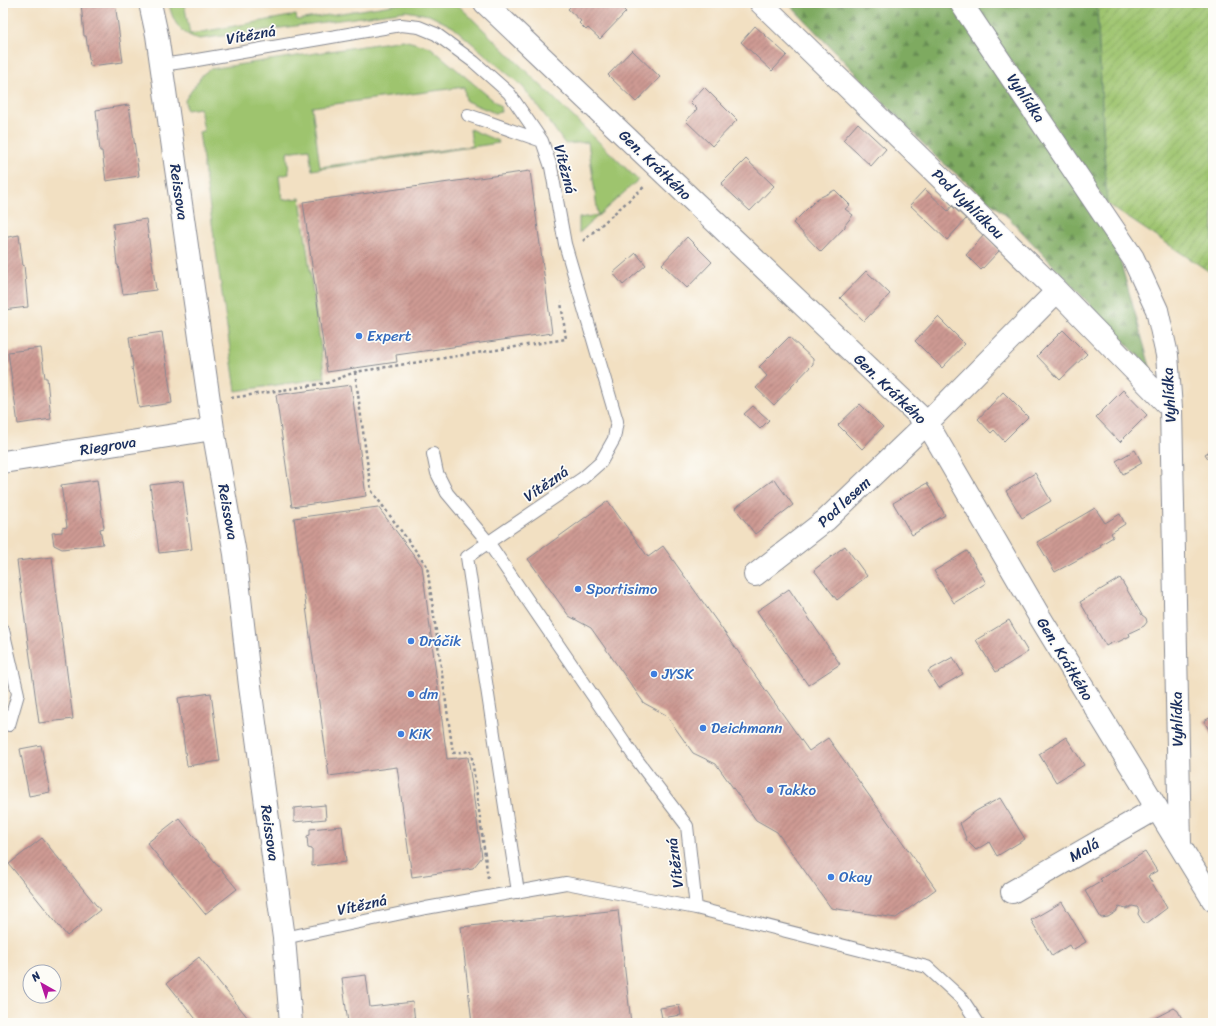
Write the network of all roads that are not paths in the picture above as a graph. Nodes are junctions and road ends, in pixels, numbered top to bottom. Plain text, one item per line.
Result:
1 (150, 3) edge
2 (484, 3) edge
3 (761, 3) edge
4 (962, 3) edge
5 (161, 65) junction
6 (468, 116) dead end
7 (542, 141) junction
8 (1057, 291) junction
9 (1171, 408) junction
10 (927, 423) junction
11 (213, 429) junction
12 (433, 454) dead end
13 (3, 462) edge
14 (488, 542) junction
15 (755, 575) dead end
16 (3, 630) edge
17 (9, 725) dead end
18 (1157, 808) junction
19 (1180, 846) junction
20 (518, 892) junction
21 (1012, 892) dead end
22 (1213, 900) edge
23 (696, 908) junction
24 (284, 938) junction
25 (292, 1023) edge
26 (978, 1023) edge

1 - 5 street, Reissova
2 - 10 street, Gen. Krátkého
3 - 8 street, Pod Vyhlídkou
4 - 9 street, Vyhlídka
5 - 7 lane, Vítězná
5 - 11 street, Reissova
6 - 7 lane
7 - 14 lane, Vítězná
8 - 9 street, Pod Vyhlídkou
8 - 10 street, Pod lesem
9 - 19 street, Vyhlídka
10 - 15 street, Pod lesem
10 - 18 street, Gen. Krátkého
11 - 13 street, Riegrova
11 - 24 street, Reissova
12 - 14 lane, Vítězná
14 - 20 lane, Vítězná
14 - 23 lane, Vítězná
16 - 17 lane
18 - 19 street, Gen. Krátkého
18 - 21 street, Malá
19 - 22 street, Gen. Krátkého
20 - 23 lane, Vítězná
20 - 24 lane, Vítězná
23 - 26 lane, Vítězná
24 - 25 street, Reissova

